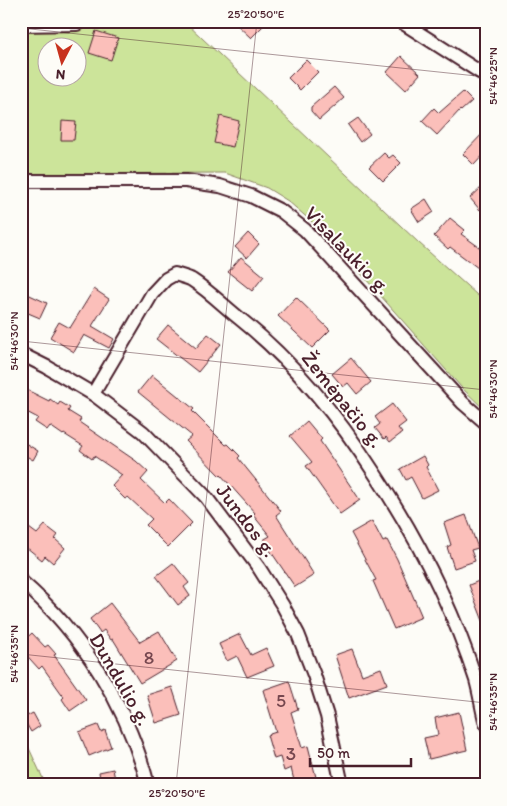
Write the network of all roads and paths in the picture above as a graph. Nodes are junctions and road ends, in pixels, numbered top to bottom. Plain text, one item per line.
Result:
1 (400, 21) edge
2 (77, 24) dead end
3 (21, 25) edge
4 (486, 76) edge
5 (21, 182) edge
6 (21, 354) edge
7 (92, 394) junction
8 (486, 423) edge
9 (21, 581) edge
10 (486, 724) edge
11 (148, 785) edge
12 (342, 785) edge

1 - 4 street
2 - 3 street
5 - 8 street, Visalaukio g.
6 - 7 street, Jundos g.
7 - 10 street, Žemėpačio g.
7 - 12 street, Jundos g.
9 - 11 street, Dundulio g.

